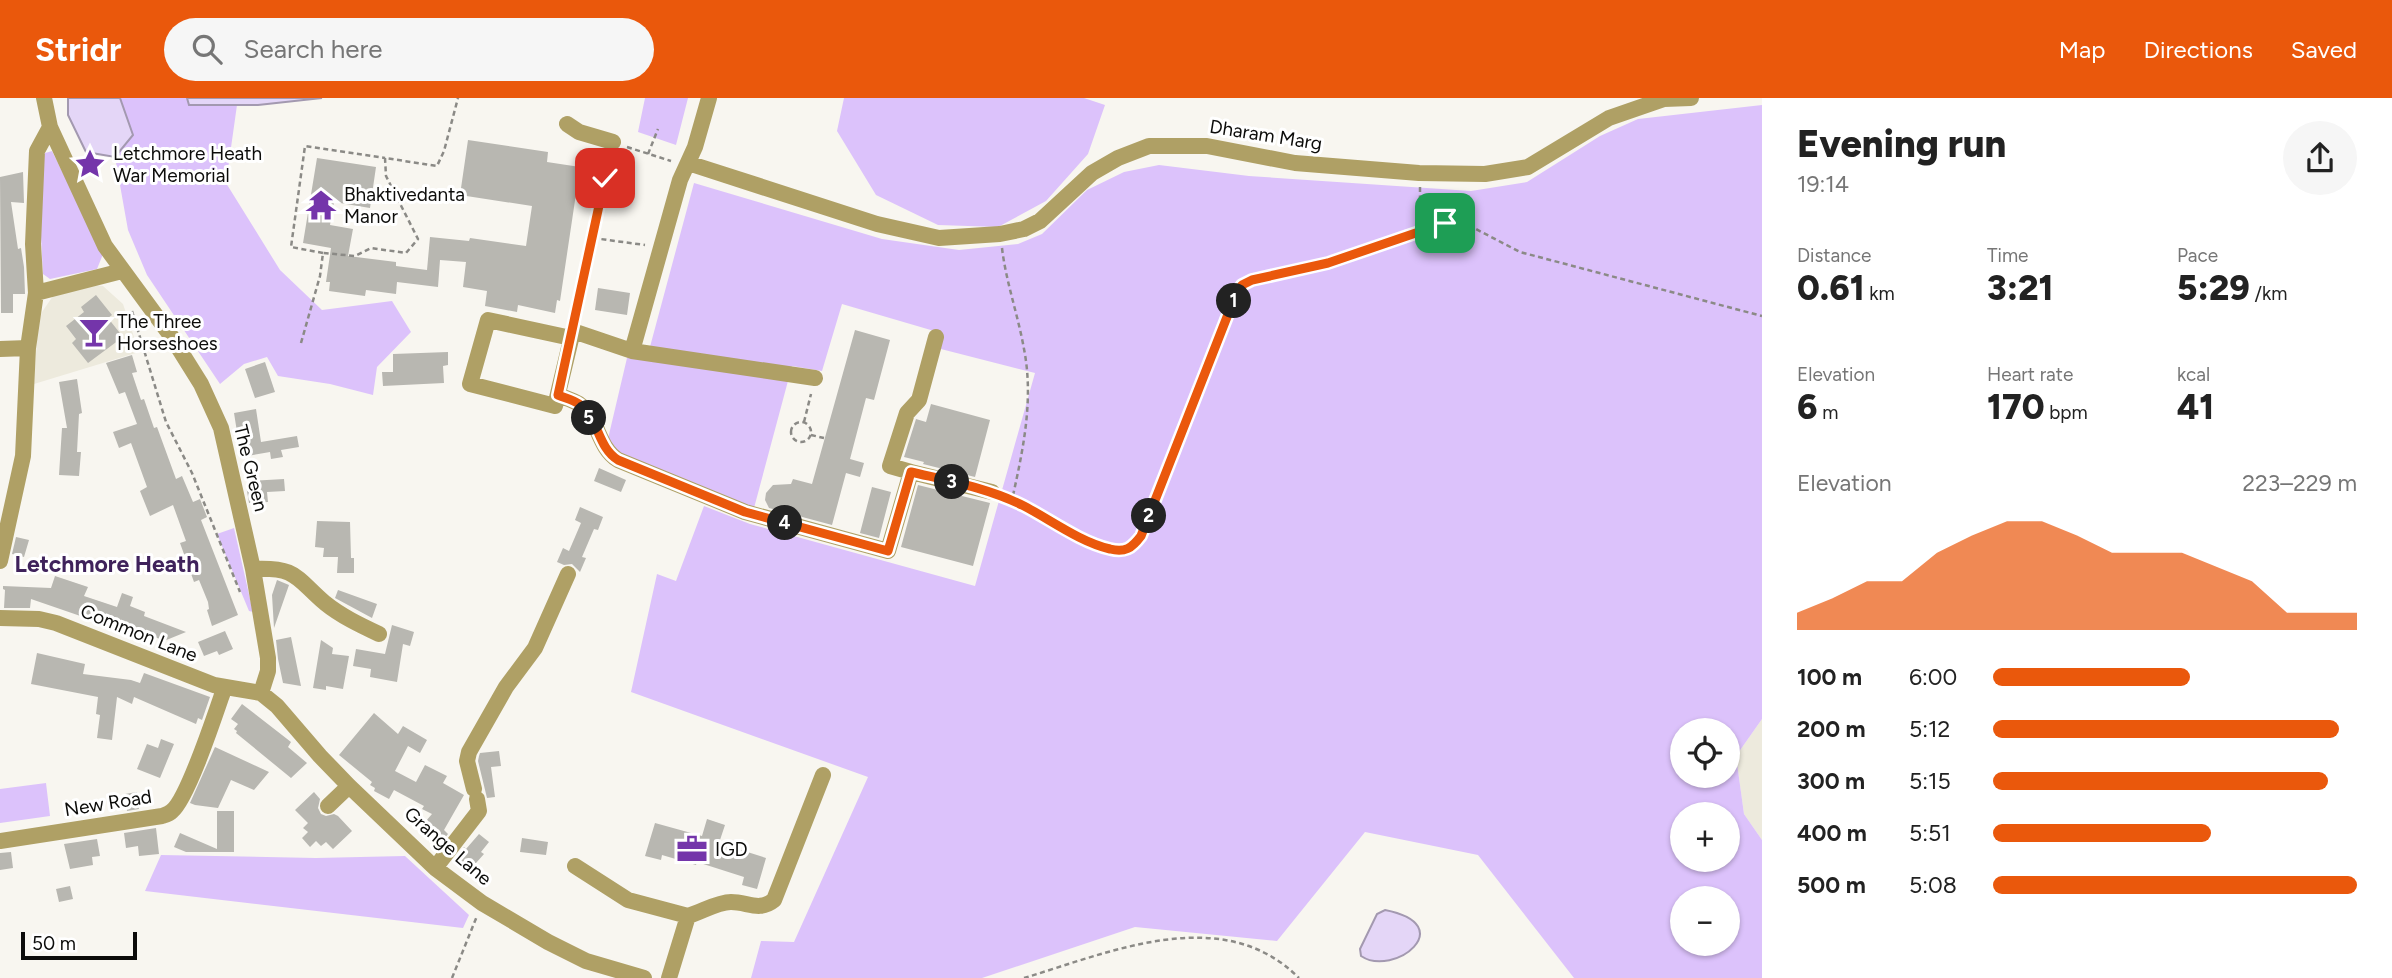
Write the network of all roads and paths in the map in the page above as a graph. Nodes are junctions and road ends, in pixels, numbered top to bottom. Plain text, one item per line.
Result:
1 (44, 98) edge
2 (458, 98) edge
3 (709, 98) edge
4 (1691, 98) edge
5 (566, 124) dead end
6 (50, 127) junction
7 (658, 129) dead end
8 (612, 142) junction
9 (648, 154) junction
10 (385, 158) junction
11 (688, 163) junction
12 (1419, 173) junction
13 (1420, 231) junction
14 (1000, 234) junction
15 (591, 238) junction
16 (662, 247) junction
17 (323, 253) junction
18 (122, 271) junction
19 (36, 293) junction
20 (131, 308) dead end
21 (1762, 316) edge
22 (572, 335) junction
23 (936, 337) dead end
24 (301, 343) dead end
25 (28, 348) junction
26 (0, 349) edge
27 (632, 351) junction
28 (815, 378) joint
29 (558, 395) junction
30 (804, 422) junction
31 (811, 435) junction
32 (824, 438) dead end
33 (911, 472) junction
34 (992, 492) joint
35 (1012, 501) junction
36 (6, 509) edge
37 (0, 561) edge
38 (253, 569) junction
39 (568, 574) dead end
40 (243, 600) dead end
41 (0, 618) edge
42 (379, 634) dead end
43 (225, 689) junction
44 (261, 693) junction
45 (823, 775) dead end
46 (349, 786) junction
47 (328, 806) dead end
48 (0, 841) edge
49 (575, 866) dead end
50 (435, 868) junction
51 (482, 903) junction
52 (688, 916) junction
53 (452, 978) edge
54 (644, 978) edge
55 (669, 978) edge
56 (1024, 978) edge
57 (1299, 978) edge

1 - 6 street, The Green
2 - 10 path
3 - 11 street
4 - 12 street, Dharam Marg
5 - 8 street
6 - 18 street, The Green
6 - 19 street
7 - 9 path
8 - 9 path
8 - 15 path
9 - 11 path
10 - 17 path
10 - 17 path
11 - 14 street, Dharam Marg
11 - 16 street
12 - 13 path
12 - 14 street, Dharam Marg
13 - 21 path
13 - 35 path
14 - 35 path
15 - 16 path
15 - 22 path
16 - 27 street
17 - 24 path
18 - 19 street
18 - 38 street, The Green
19 - 25 street
20 - 40 path
22 - 27 street
22 - 29 street
22 - 29 street
23 - 33 street
25 - 26 street
25 - 36 street
27 - 28 street
28 - 30 path
29 - 33 street
30 - 31 path
30 - 31 path
31 - 32 path
33 - 34 street
34 - 35 path
36 - 37 street
38 - 42 street
38 - 44 street, The Green
39 - 50 street
41 - 43 street, Common Lane
43 - 44 street, Common Lane
43 - 48 street, New Road
44 - 46 street, Grange Lane
45 - 52 street
46 - 47 street
46 - 50 street, Grange Lane
49 - 52 street
50 - 51 street, Grange Lane
51 - 53 path
51 - 54 street, Grange Lane
52 - 55 street
56 - 57 path

